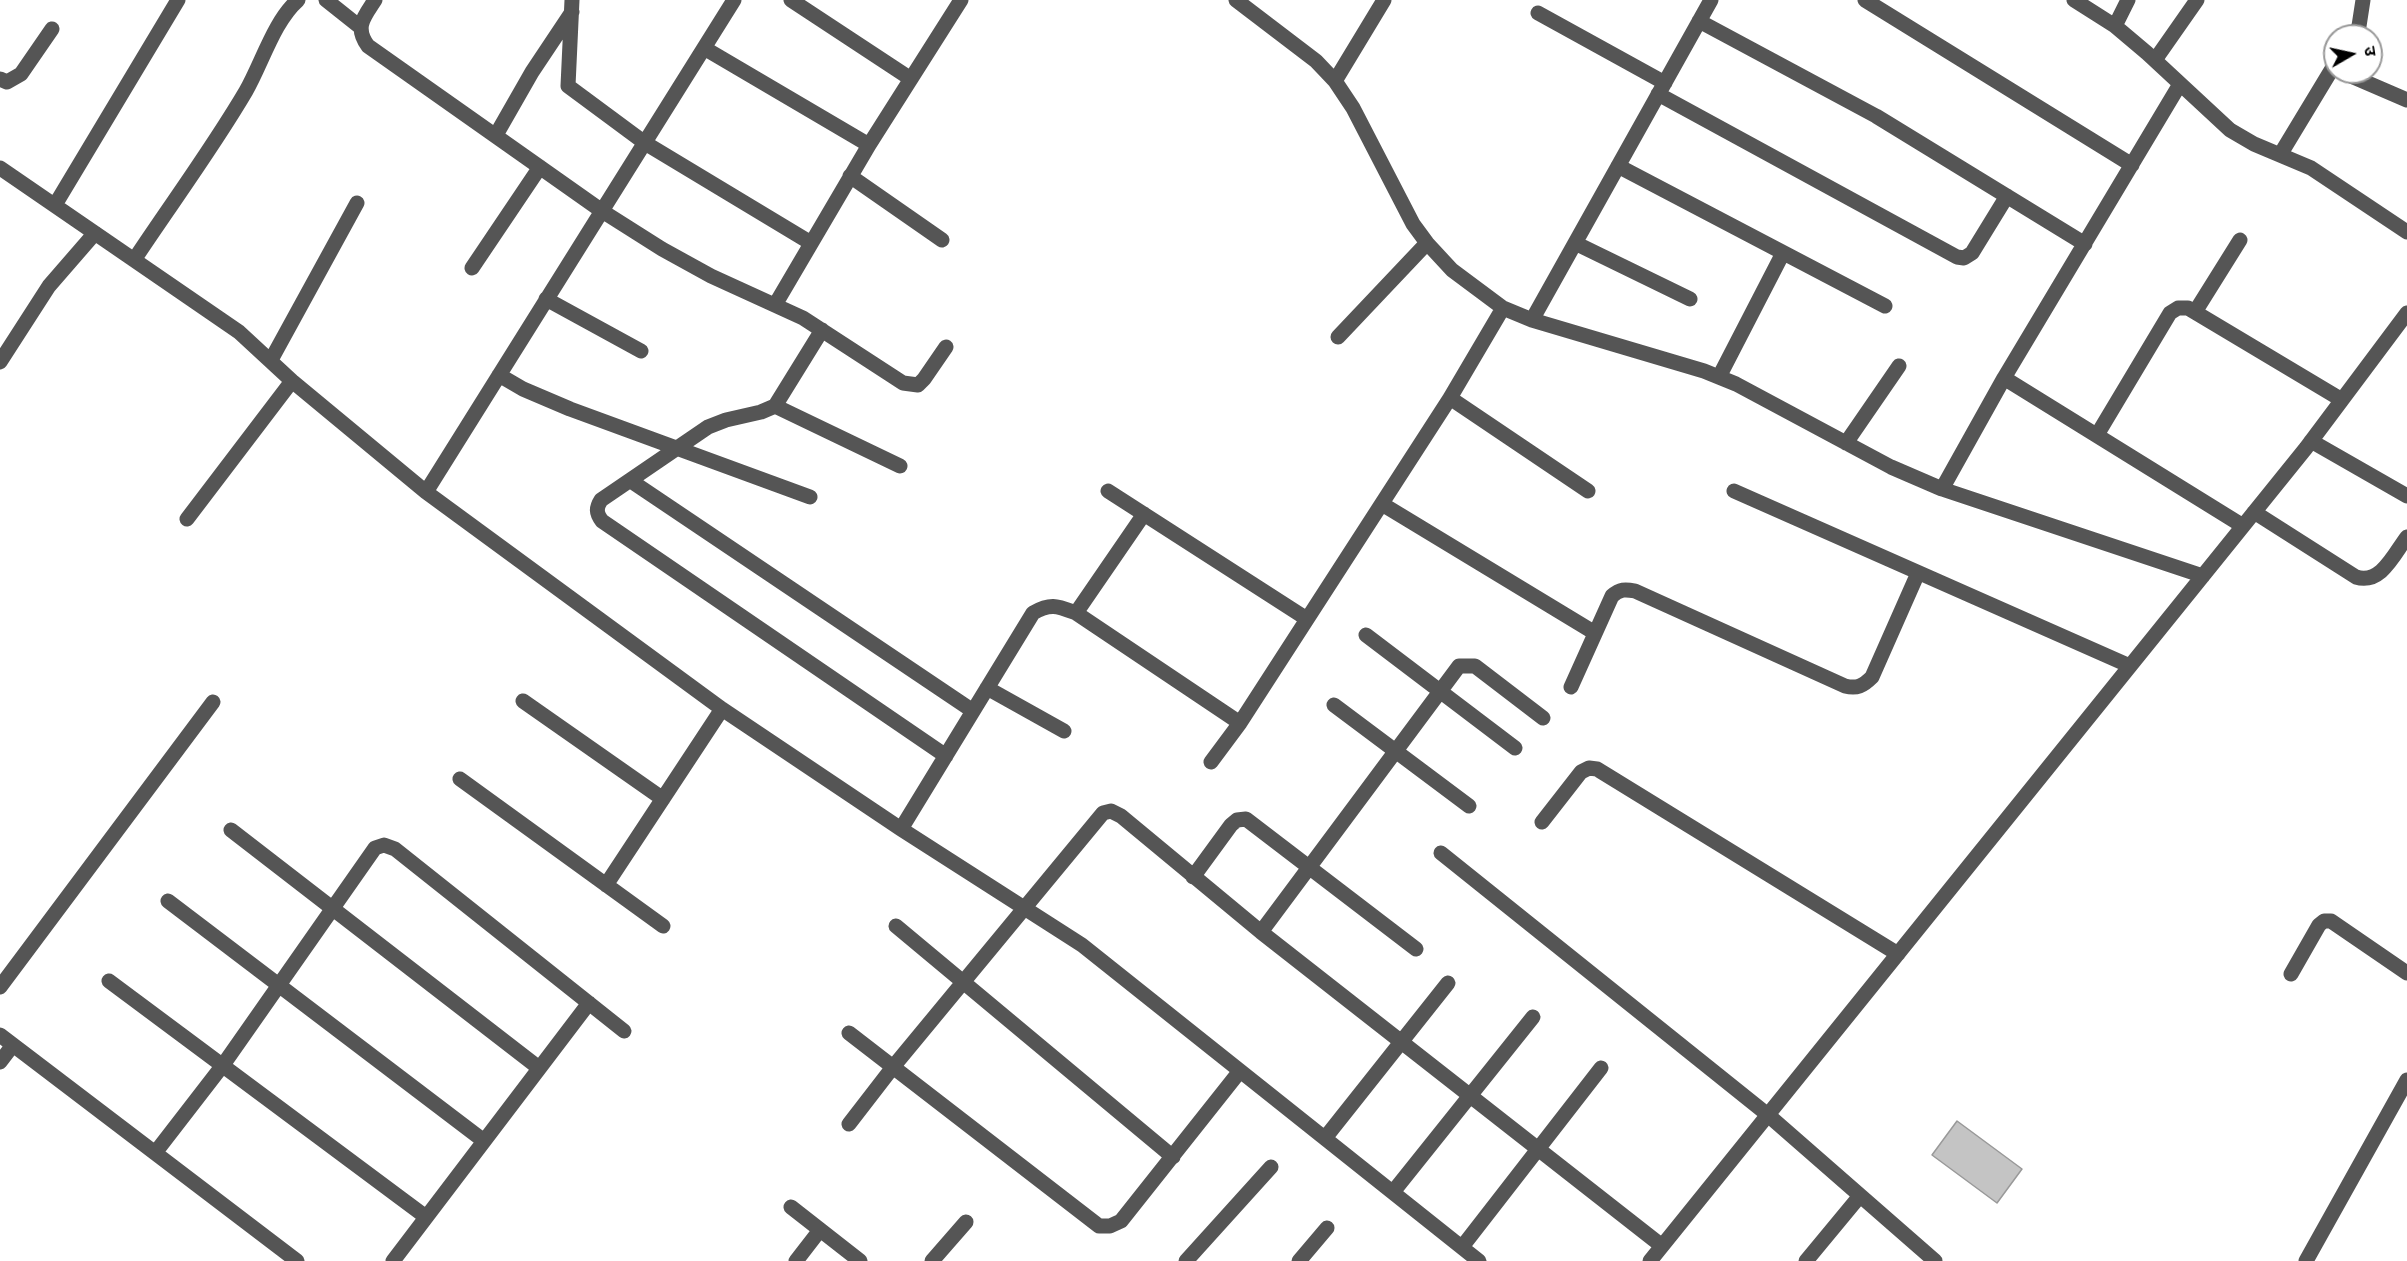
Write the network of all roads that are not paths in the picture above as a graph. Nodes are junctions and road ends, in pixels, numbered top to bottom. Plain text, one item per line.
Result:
1 (178, 0) edge
2 (298, 0) edge
3 (326, 0) edge
4 (375, 0) edge
5 (734, 0) edge
6 (791, 0) edge
7 (962, 0) edge
8 (1238, 0) edge
9 (1384, 0) edge
10 (1711, 0) edge
11 (1865, 0) edge
12 (2074, 0) edge
13 (2128, 0) edge
14 (2197, 0) edge
15 (2363, 0) edge
16 (572, 6) edge
17 (1538, 13) dead end
18 (1699, 21) junction
19 (2359, 24) edge
20 (2115, 26) junction
21 (360, 27) junction
22 (52, 29) dead end
23 (704, 48) junction
24 (2155, 60) junction
25 (0, 79) edge
26 (911, 79) junction
27 (1335, 81) junction
28 (2181, 84) junction
29 (2326, 84) edge
30 (2370, 84) edge
31 (1661, 89) junction
32 (2407, 100) edge
33 (496, 135) junction
34 (645, 143) junction
35 (869, 145) junction
36 (2280, 155) junction
37 (2132, 165) junction
38 (1618, 166) junction
39 (540, 167) junction
40 (0, 168) edge
41 (850, 176) junction
42 (2007, 196) junction
43 (357, 203) dead end
44 (55, 205) junction
45 (602, 211) junction
46 (2407, 231) edge
47 (95, 233) junction
48 (942, 240) dead end
49 (2240, 240) dead end
50 (811, 243) junction
51 (1427, 243) junction
52 (1575, 243) junction
53 (2085, 244) junction
54 (1783, 253) junction
55 (134, 260) junction
56 (472, 268) dead end
57 (546, 299) junction
58 (1690, 299) dead end
59 (776, 304) junction
60 (1885, 306) dead end
61 (1503, 308) junction
62 (2195, 312) junction
63 (2407, 313) edge
64 (1532, 320) junction
65 (822, 330) junction
66 (1338, 337) dead end
67 (946, 347) dead end
68 (641, 351) dead end
69 (271, 360) junction
70 (0, 362) edge
71 (1899, 366) dead end
72 (500, 375) junction
73 (1719, 377) junction
74 (2004, 378) junction
75 (292, 381) junction
76 (1450, 398) junction
77 (2342, 400) junction
78 (775, 406) junction
79 (2097, 435) junction
80 (2312, 441) junction
81 (1846, 443) junction
82 (676, 450) junction
83 (900, 466) dead end
84 (631, 481) junction
85 (1942, 489) junction
86 (1108, 491) dead end
87 (1588, 491) dead end
88 (1734, 491) dead end
89 (426, 492) junction
90 (2407, 496) edge
91 (810, 497) dead end
92 (1382, 504) junction
93 (2254, 512) junction
94 (1144, 514) junction
95 (187, 519) dead end
96 (2243, 526) junction
97 (2407, 537) edge
98 (1918, 573) junction
99 (2203, 576) junction
100 (1076, 613) junction
101 (1307, 619) junction
102 (1595, 633) junction
103 (1366, 635) dead end
104 (2130, 666) junction
105 (1570, 687) dead end
106 (987, 688) junction
107 (1441, 692) junction
108 (523, 701) dead end
109 (213, 702) dead end
110 (1335, 705) dead end
111 (722, 709) junction
112 (973, 711) junction
113 (1543, 718) dead end
114 (1240, 723) junction
115 (1064, 731) dead end
116 (1515, 748) dead end
117 (1396, 751) junction
118 (946, 756) junction
119 (1211, 762) dead end
120 (460, 779) dead end
121 (663, 799) junction
122 (1469, 806) dead end
123 (1542, 822) dead end
124 (901, 829) junction
125 (231, 830) dead end
126 (1441, 853) dead end
127 (1309, 865) junction
128 (1193, 876) junction
129 (606, 885) junction
130 (168, 901) dead end
131 (1025, 909) junction
132 (333, 910) junction
133 (663, 926) dead end
134 (896, 926) dead end
135 (1261, 932) junction
136 (1416, 949) dead end
137 (1898, 954) junction
138 (2407, 973) edge
139 (2290, 974) dead end
140 (109, 981) dead end
141 (964, 983) junction
142 (1448, 983) dead end
143 (278, 984) junction
144 (0, 987) edge
145 (589, 1003) junction
146 (1533, 1017) dead end
147 (624, 1031) dead end
148 (849, 1033) dead end
149 (0, 1035) edge
150 (1400, 1043) junction
151 (13, 1045) junction
152 (0, 1062) edge
153 (223, 1065) junction
154 (893, 1067) junction
155 (539, 1068) junction
156 (1601, 1068) dead end
157 (1240, 1071) junction
158 (2407, 1080) edge
159 (1469, 1096) junction
160 (1768, 1115) junction
161 (849, 1124) dead end
162 (1325, 1138) junction
163 (484, 1141) junction
164 (1538, 1150) junction
165 (155, 1154) junction
166 (1173, 1157) junction
167 (1271, 1167) dead end
168 (1393, 1192) junction
169 (1859, 1197) junction
170 (791, 1208) dead end
171 (426, 1217) junction
172 (966, 1222) dead end
173 (1327, 1228) dead end
174 (820, 1230) junction
175 (1662, 1246) junction
176 (1462, 1247) junction
177 (297, 1261) edge
178 (393, 1261) edge
179 (796, 1261) edge
180 (860, 1261) edge
181 (932, 1261) edge
182 (1186, 1261) edge
183 (1299, 1261) edge
184 (1479, 1261) edge
185 (1650, 1261) edge
186 (1806, 1261) edge
187 (1935, 1261) edge
188 (2306, 1261) edge

1 - 44 street
2 - 55 street
3 - 21 street
4 - 21 street
5 - 23 street
6 - 26 street
7 - 26 street
8 - 27 street
9 - 27 street
10 - 18 street
11 - 37 street
12 - 20 street
13 - 20 street
14 - 24 street
15 - 19 street
16 - 33 street
16 - 34 street
17 - 31 street
18 - 31 street
18 - 42 street
20 - 24 street
21 - 33 street
22 - 25 street
23 - 34 street
23 - 35 street
24 - 28 street
26 - 35 street
27 - 51 street
28 - 36 street
28 - 37 street
29 - 36 street
30 - 32 street
31 - 38 street
31 - 42 street
33 - 39 street
34 - 45 street
34 - 50 street
35 - 41 street
36 - 46 street
37 - 53 street
38 - 52 street
38 - 54 street
39 - 45 street
39 - 56 street
40 - 44 street
41 - 48 street
41 - 50 street
42 - 53 street
43 - 69 street
44 - 47 street
45 - 57 street
45 - 59 street
47 - 55 street
47 - 70 street
49 - 62 street
50 - 59 street
51 - 61 street
51 - 66 street
52 - 58 street
52 - 64 street
53 - 74 street
54 - 60 street
54 - 73 street
55 - 69 street
57 - 68 street
57 - 72 street
59 - 65 street
61 - 64 street
61 - 76 street
62 - 77 street
62 - 79 street
63 - 77 street
64 - 73 street
65 - 67 street
65 - 78 street
69 - 75 street
71 - 81 street
72 - 82 street
72 - 89 street
73 - 81 street
74 - 79 street
74 - 85 street
75 - 89 street
75 - 95 street
76 - 87 street
76 - 92 street
77 - 80 street
78 - 82 street
78 - 83 street
79 - 96 street
80 - 90 street
80 - 93 street
81 - 85 street
82 - 84 street
82 - 91 street
84 - 112 street
84 - 118 street
85 - 99 street
86 - 94 street
88 - 98 street
89 - 111 street
92 - 101 street
92 - 102 street
93 - 96 street
93 - 97 street
94 - 100 street
94 - 101 street
96 - 99 street
98 - 102 street
98 - 104 street
99 - 104 street
100 - 106 street
100 - 114 street
101 - 114 street
102 - 105 street
103 - 107 street
104 - 137 street
106 - 112 street
106 - 115 street
107 - 113 street
107 - 116 street
107 - 117 street
108 - 121 street
109 - 144 street
110 - 117 street
111 - 121 street
111 - 124 street
112 - 118 street
114 - 119 street
117 - 122 street
117 - 127 street
118 - 124 street
120 - 129 street
121 - 129 street
123 - 137 street
124 - 131 street
125 - 132 street
126 - 160 street
127 - 128 street
127 - 135 street
127 - 136 street
128 - 131 street
128 - 135 street
129 - 133 street
130 - 143 street
131 - 141 street
131 - 157 street
132 - 143 street
132 - 145 street
132 - 155 street
134 - 141 street
135 - 150 street
137 - 160 street
138 - 139 street
140 - 153 street
141 - 154 street
141 - 166 street
142 - 150 street
143 - 153 street
143 - 163 street
145 - 147 street
145 - 155 street
146 - 159 street
148 - 154 street
149 - 151 street
150 - 159 street
150 - 162 street
151 - 152 street
151 - 165 street
153 - 165 street
153 - 171 street
154 - 161 street
154 - 166 street
155 - 163 street
156 - 164 street
157 - 162 street
157 - 166 street
158 - 188 street
159 - 164 street
159 - 168 street
160 - 169 street
160 - 175 street
162 - 168 street
163 - 171 street
164 - 175 street
164 - 176 street
165 - 177 street
167 - 182 street
168 - 176 street
169 - 186 street
169 - 187 street
170 - 174 street
171 - 178 street
172 - 181 street
173 - 183 street
174 - 179 street
174 - 180 street
175 - 185 street
176 - 184 street

